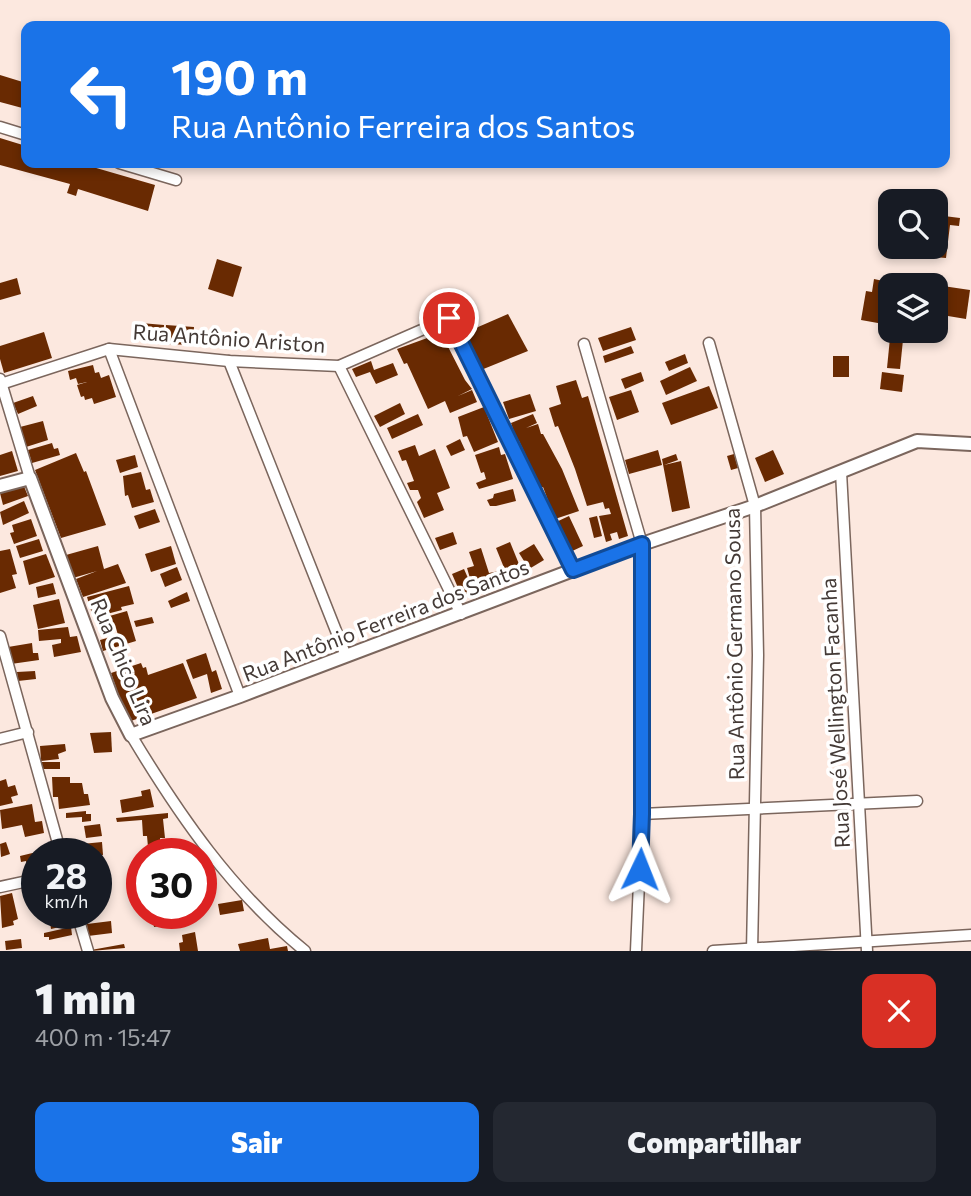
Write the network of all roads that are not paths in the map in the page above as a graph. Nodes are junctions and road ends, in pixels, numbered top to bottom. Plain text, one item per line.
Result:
1 (0, 127) edge
2 (21, 133) edge
3 (136, 168) edge
4 (176, 180) dead end
5 (709, 343) dead end
6 (584, 344) dead end
7 (109, 349) junction
8 (229, 360) junction
9 (339, 366) junction
10 (1, 382) edge
11 (971, 444) edge
12 (841, 472) junction
13 (30, 478) junction
14 (0, 486) edge
15 (755, 506) junction
16 (642, 544) junction
17 (573, 570) junction
18 (461, 614) junction
19 (0, 636) edge
20 (346, 656) junction
21 (240, 696) junction
22 (28, 732) junction
23 (131, 735) junction
24 (0, 739) edge
25 (917, 801) dead end
26 (861, 803) junction
27 (756, 808) junction
28 (642, 814) junction
29 (57, 838) edge
30 (21, 882) edge
31 (0, 887) edge
32 (81, 929) edge
33 (971, 935) edge
34 (867, 946) edge
35 (752, 950) edge
36 (88, 951) edge
37 (305, 951) edge
38 (636, 951) edge
39 (713, 951) edge

1 - 2 street
3 - 4 street
5 - 15 street, Rua Antônio Germano Sousa
6 - 16 street
7 - 8 street, Rua Antônio Ariston
7 - 10 street, Rua Antônio Ariston
7 - 21 street
8 - 9 street, Rua Antônio Ariston
8 - 20 street
9 - 17 street, Rua Antônio Ariston
9 - 18 street
10 - 13 street, Rua Chico Lira
11 - 12 street, Rua Antônio Ferreira dos Santos
12 - 15 street, Rua Antônio Ferreira dos Santos
12 - 26 street, Rua José Wellington Facanha
13 - 14 street
13 - 23 street, Rua Chico Lira
15 - 16 street, Rua Antônio Ferreira dos Santos
15 - 27 street, Rua Antônio Germano Sousa
16 - 17 street, Rua Antônio Ferreira dos Santos
16 - 28 street
17 - 18 street, Rua Antônio Ferreira dos Santos
18 - 20 street, Rua Antônio Ferreira dos Santos
19 - 22 street
20 - 21 street, Rua Antônio Ferreira dos Santos
21 - 23 street, Rua Antônio Ferreira dos Santos
22 - 24 street
22 - 29 street
23 - 37 street, Rua Chico Lira
25 - 26 street
26 - 27 street
26 - 34 street, Rua José Wellington Facanha
27 - 28 street
27 - 35 street, Rua Antônio Germano Sousa
28 - 38 street
30 - 31 street
32 - 36 street
33 - 34 street
34 - 35 street
35 - 39 street

